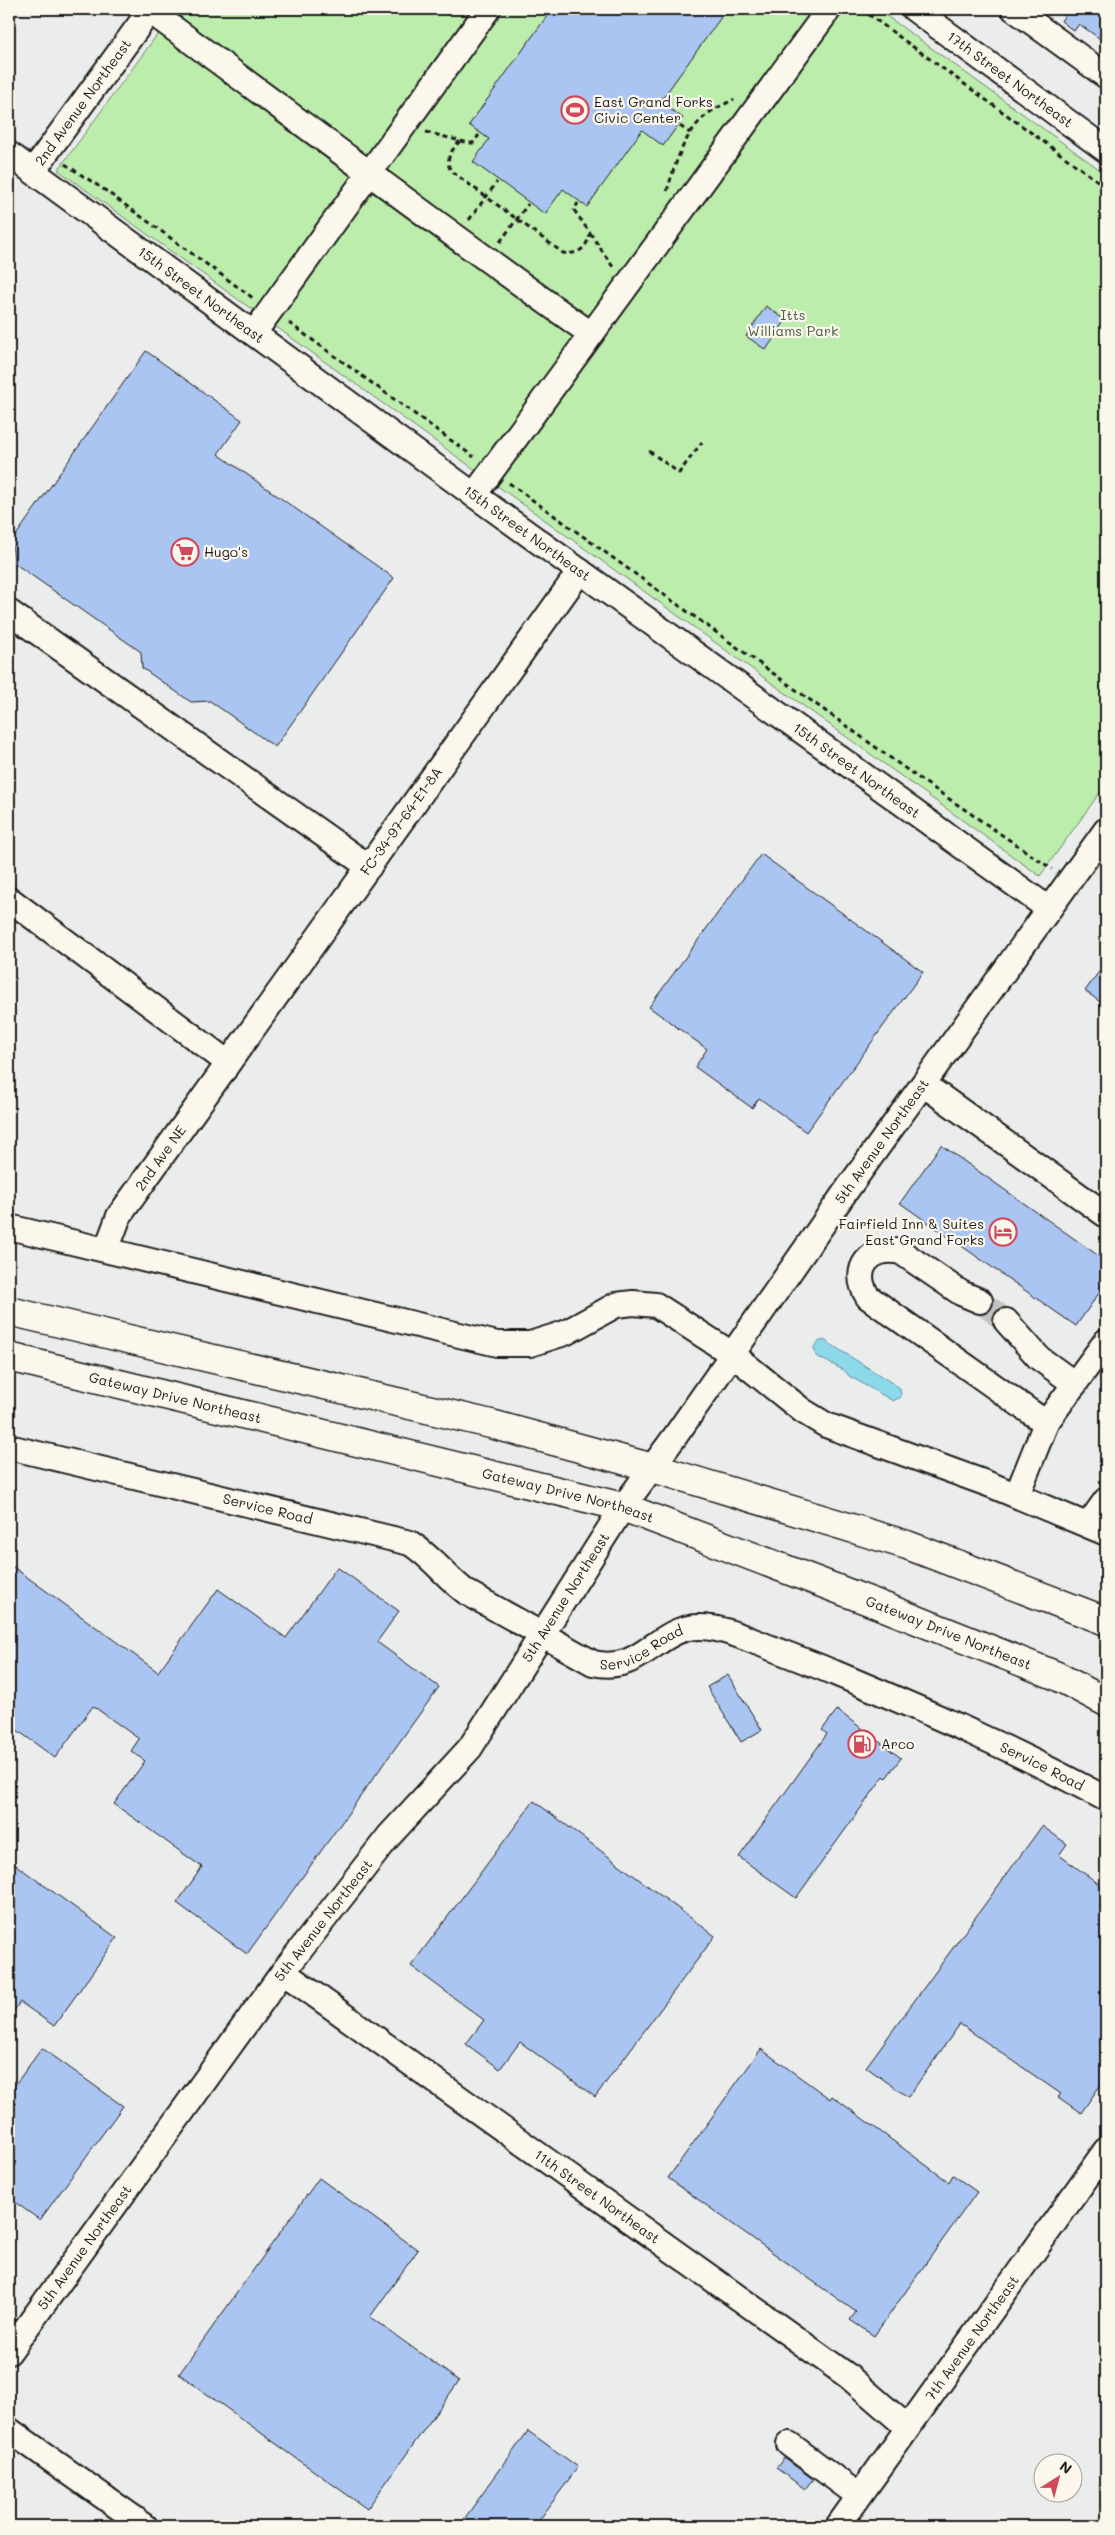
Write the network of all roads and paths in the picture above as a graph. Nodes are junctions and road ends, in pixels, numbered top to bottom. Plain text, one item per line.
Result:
1 (488, 9) edge
2 (829, 9) edge
3 (861, 9) edge
4 (914, 9) edge
5 (1014, 9) edge
6 (151, 10) edge
7 (1106, 76) edge
8 (736, 98) dead end
9 (403, 126) junction
10 (680, 126) dead end
11 (690, 133) junction
12 (479, 135) dead end
13 (460, 141) junction
14 (1106, 150) edge
15 (47, 152) junction
16 (9, 154) edge
17 (33, 172) junction
18 (370, 172) junction
19 (496, 182) dead end
20 (1106, 187) edge
21 (486, 197) junction
22 (665, 198) dead end
23 (578, 203) dead end
24 (528, 204) dead end
25 (517, 220) junction
26 (590, 233) junction
27 (455, 238) junction
28 (486, 260) junction
29 (628, 283) junction
30 (270, 310) junction
31 (254, 333) junction
32 (591, 334) junction
33 (702, 442) dead end
34 (649, 451) dead end
35 (492, 470) junction
36 (474, 495) junction
37 (580, 570) junction
38 (9, 612) edge
39 (1106, 830) edge
40 (369, 867) junction
41 (1069, 881) junction
42 (9, 899) edge
43 (1049, 909) junction
44 (224, 1070) junction
45 (924, 1084) junction
46 (1106, 1215) edge
47 (9, 1226) edge
48 (111, 1251) junction
49 (980, 1302) tunnel mouth
50 (9, 1311) edge
51 (1006, 1320) tunnel mouth
52 (1106, 1341) edge
53 (732, 1354) junction
54 (9, 1357) edge
55 (1075, 1384) junction
56 (1046, 1423) junction
57 (9, 1447) edge
58 (653, 1468) junction
59 (1017, 1496) junction
60 (1106, 1500) edge
61 (623, 1508) junction
62 (1097, 1529) edge
63 (1106, 1620) edge
64 (542, 1636) junction
65 (1106, 1702) edge
66 (1106, 1799) edge
67 (283, 1972) junction
68 (1106, 2150) edge
69 (9, 2352) edge
70 (907, 2427) junction
71 (9, 2430) edge
72 (789, 2444) dead end
73 (859, 2496) junction
74 (145, 2526) edge
75 (838, 2526) edge

1 - 9 street
2 - 29 street
3 - 20 path
4 - 14 street, 17th Street Northeast
5 - 7 street
6 - 15 street, 2nd Avenue Northeast
6 - 18 street
8 - 11 path
9 - 13 path
9 - 18 street
10 - 11 path
11 - 22 path
12 - 13 path
13 - 21 path
15 - 17 street, 2nd Avenue Northeast
15 - 30 path
16 - 17 street, 15th Street Northeast
17 - 31 street, 15th Street Northeast
18 - 27 street
18 - 30 street
19 - 21 path
21 - 25 path
21 - 27 path
23 - 26 path
24 - 25 path
25 - 26 path
25 - 28 path
26 - 29 path
27 - 28 street
28 - 32 street
29 - 32 street
30 - 31 street
30 - 35 path
31 - 36 street, 15th Street Northeast
32 - 35 street
33 - 34 path
35 - 36 street
35 - 41 path
36 - 37 street, 15th Street Northeast
37 - 40 street, FC-34-97-64-E1-8A
37 - 43 street, 15th Street Northeast
38 - 40 street
39 - 41 street, 5th Avenue Northeast
40 - 44 street, FC-34-97-64-E1-8A
41 - 43 street, 5th Avenue Northeast
42 - 44 street
43 - 45 street, 5th Avenue Northeast
44 - 48 street, 2nd Ave NE
45 - 46 street
45 - 53 street, 5th Avenue Northeast
47 - 48 street
48 - 53 street
49 - 56 street
50 - 58 highway
51 - 55 street
52 - 55 street
53 - 58 street, 5th Avenue Northeast
53 - 59 street
54 - 61 highway, Gateway Drive Northeast
55 - 56 street
56 - 59 street
57 - 64 street, Service Road
58 - 61 street, 5th Avenue Northeast
58 - 63 highway
59 - 62 street
60 - 62 street
61 - 64 street, 5th Avenue Northeast
61 - 65 highway, Gateway Drive Northeast
64 - 66 street, Service Road
64 - 67 street, 5th Avenue Northeast
67 - 69 street, 5th Avenue Northeast
67 - 70 street, 11th Street Northeast
68 - 70 street, 7th Avenue Northeast
70 - 73 street, 7th Avenue Northeast
71 - 74 street
72 - 73 street
73 - 75 street, 7th Avenue Northeast

